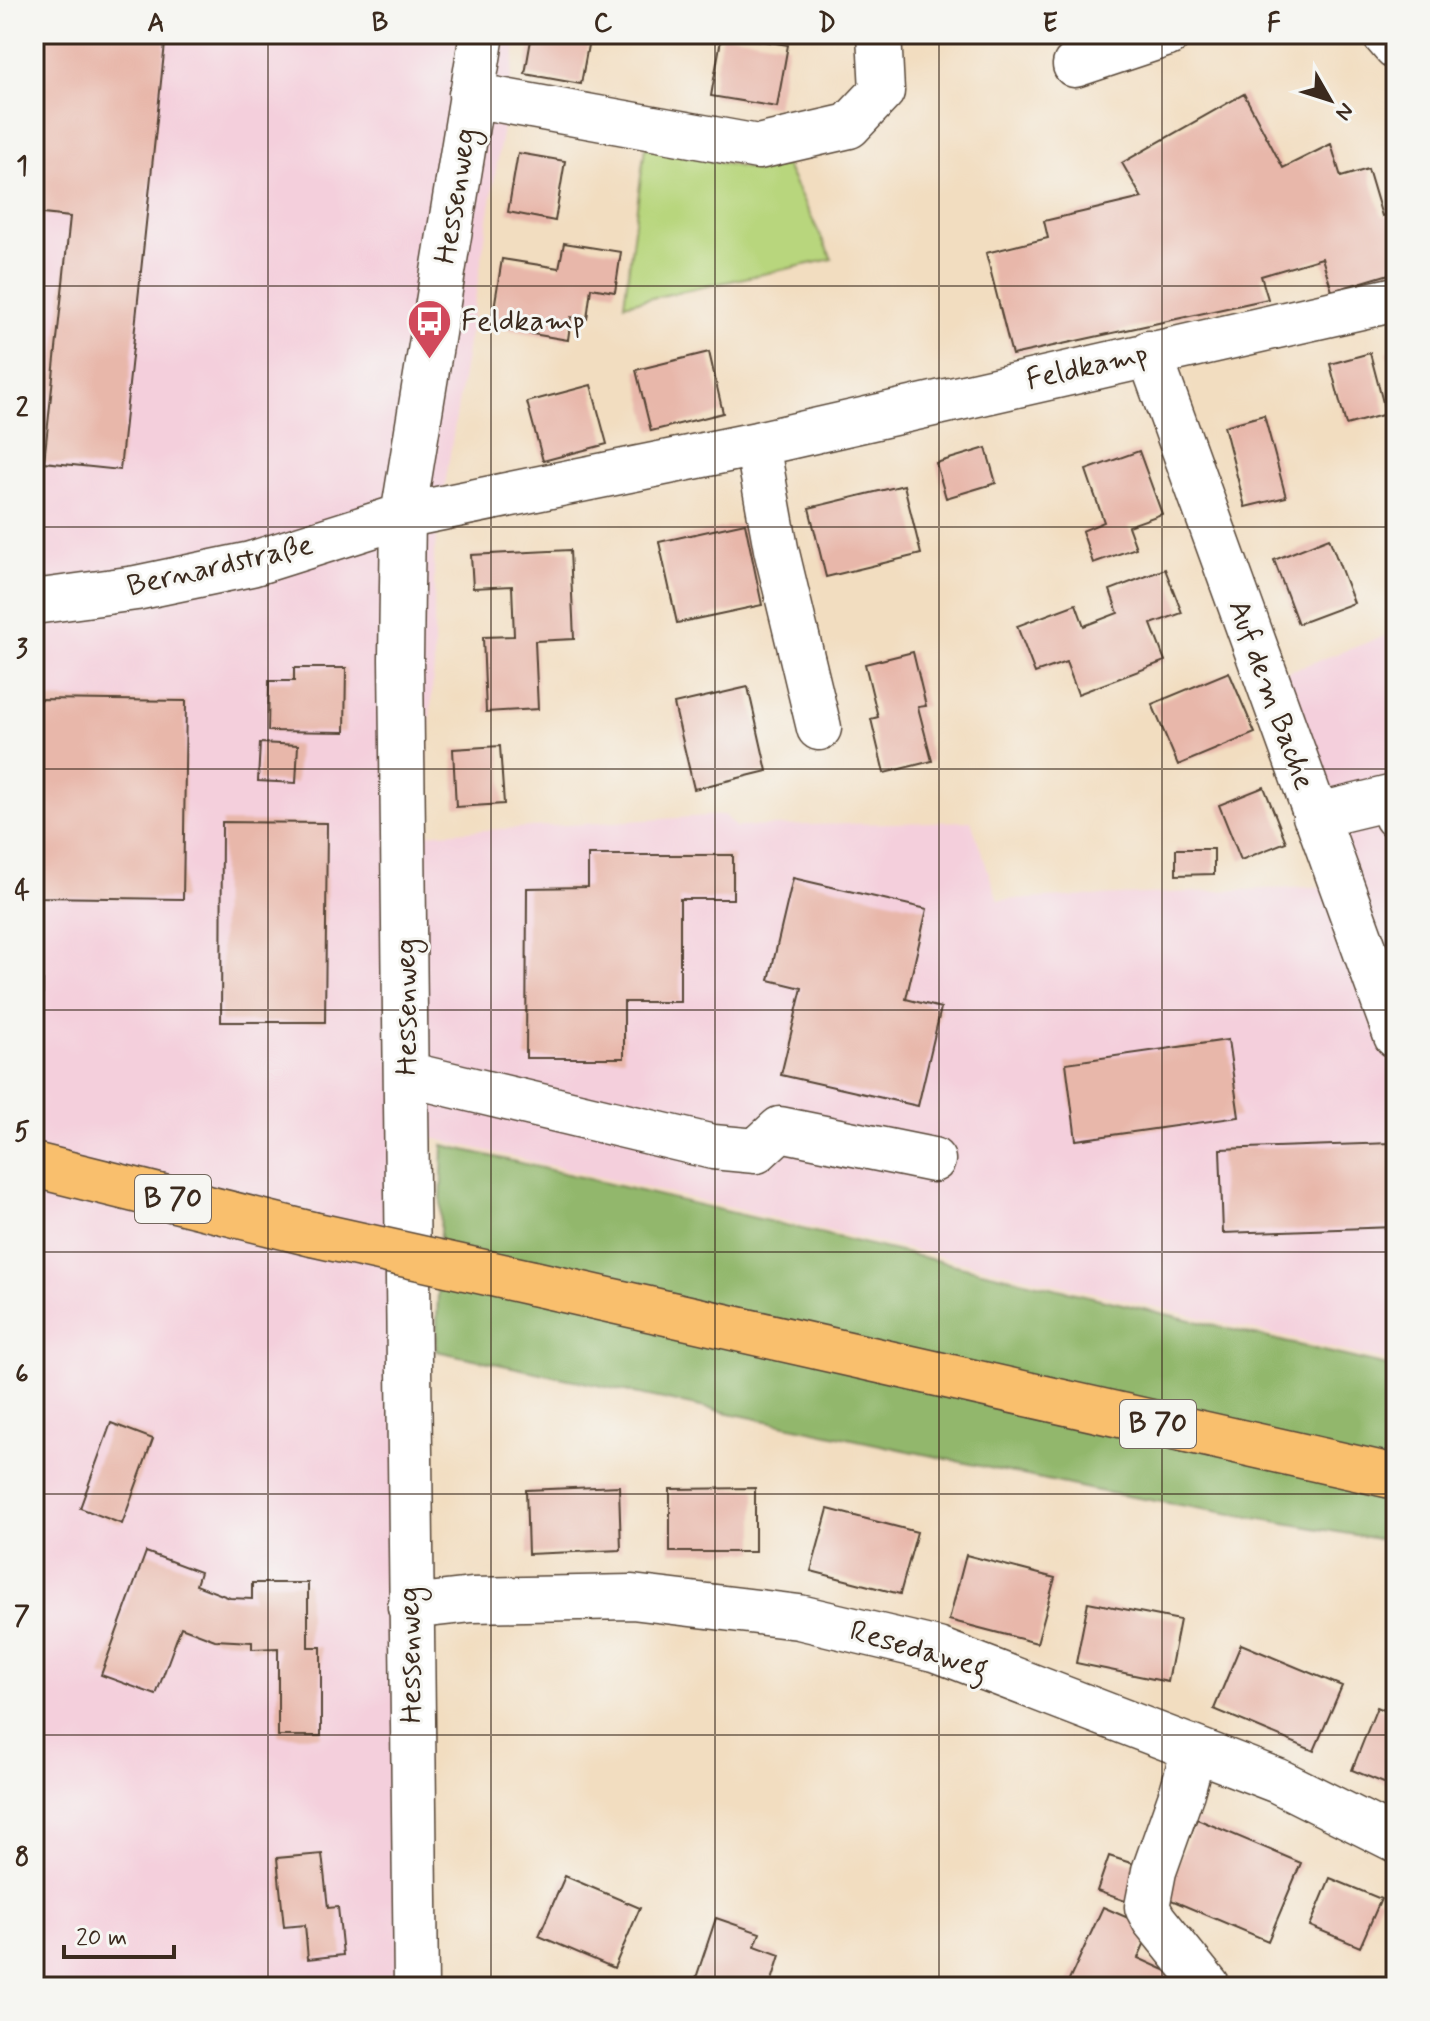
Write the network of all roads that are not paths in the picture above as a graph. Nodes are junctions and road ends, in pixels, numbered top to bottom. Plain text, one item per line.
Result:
1 (482, 34) edge
2 (879, 34) edge
3 (1168, 34) edge
4 (1384, 34) edge
5 (1396, 48) edge
6 (1075, 65) dead end
7 (471, 95) junction
8 (1396, 299) edge
9 (1149, 353) junction
10 (757, 444) junction
11 (403, 516) junction
12 (34, 602) edge
13 (819, 728) dead end
14 (1315, 816) junction
15 (1396, 816) edge
16 (1394, 1026) edge
17 (406, 1074) junction
18 (933, 1160) dead end
19 (34, 1165) edge
20 (1396, 1477) edge
21 (410, 1607) junction
22 (1194, 1749) junction
23 (1396, 1840) edge
24 (416, 1987) edge
25 (1208, 1987) edge

1 - 7 street, Hessenweg
2 - 7 street
3 - 6 street
4 - 5 street
7 - 11 street, Hessenweg
8 - 9 street, Feldkamp
9 - 10 street, Feldkamp
9 - 14 street, Auf dem Bache
10 - 11 street, Feldkamp
10 - 13 street
11 - 12 street, Bernardstraße
11 - 17 street, Hessenweg
14 - 15 street
14 - 16 street, Auf dem Bache
17 - 18 street
17 - 21 street, Hessenweg
19 - 20 main road, B 70, bridge
21 - 22 street, Resedaweg
21 - 24 street, Hessenweg
22 - 23 street, Resedaweg
22 - 25 street

